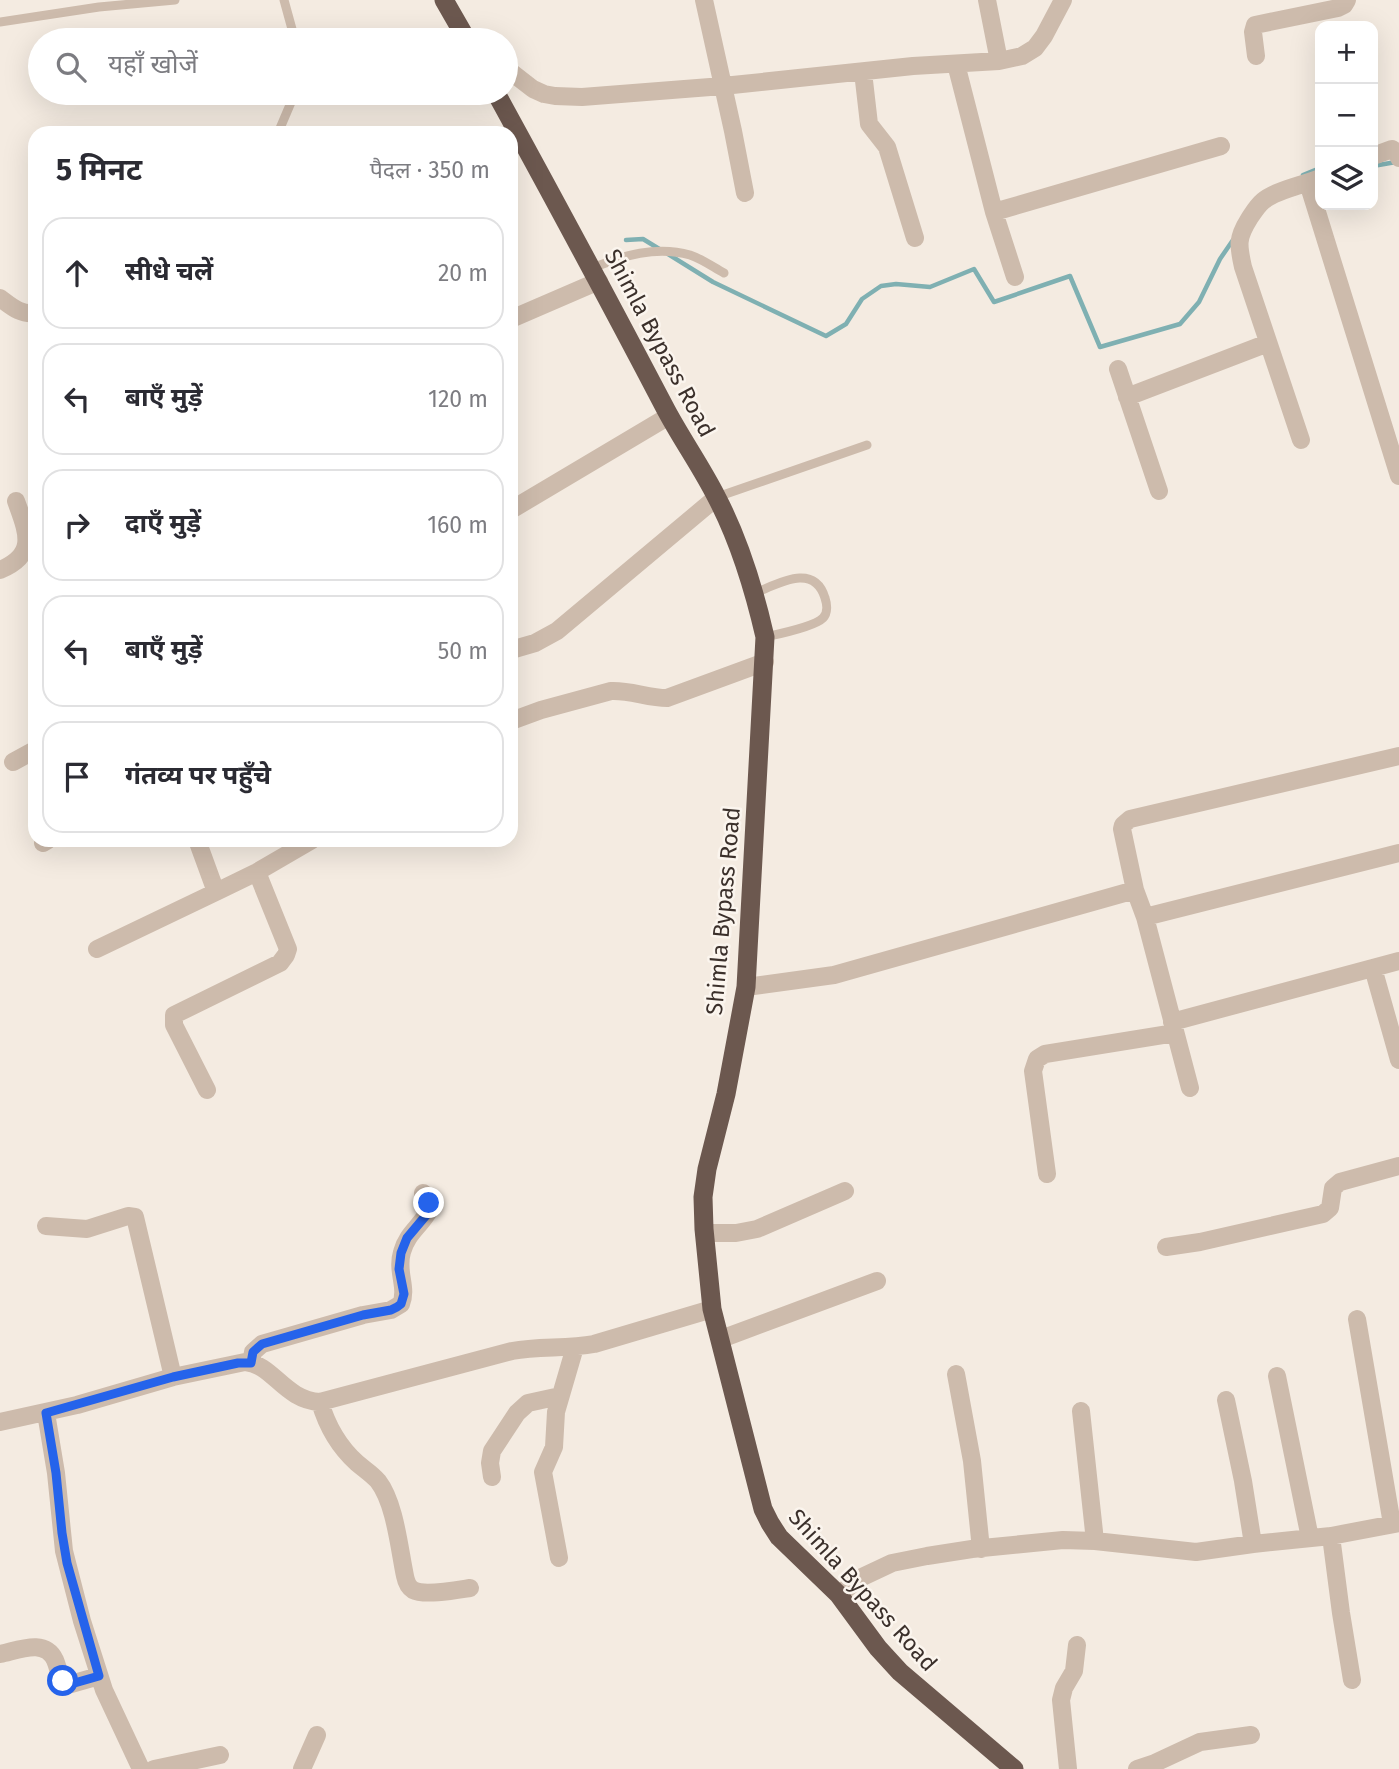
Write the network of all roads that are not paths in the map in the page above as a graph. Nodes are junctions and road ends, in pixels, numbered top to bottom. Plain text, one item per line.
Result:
1 (175, 0) edge
2 (284, 0) edge
3 (444, 0) edge
4 (704, 0) edge
5 (987, 0) edge
6 (1063, 0) edge
7 (1347, 0) edge
8 (0, 22) edge
9 (292, 28) edge
10 (461, 28) edge
11 (1256, 56) dead end
12 (999, 61) junction
13 (956, 64) junction
14 (863, 72) junction
15 (518, 77) edge
16 (723, 86) junction
17 (290, 105) edge
18 (503, 105) edge
19 (281, 126) edge
20 (514, 126) edge
21 (518, 133) edge
22 (1221, 146) dead end
23 (1397, 152) edge
24 (1378, 154) edge
25 (1314, 181) edge
26 (745, 193) dead end
27 (994, 212) junction
28 (915, 238) dead end
29 (724, 273) dead end
30 (596, 275) junction
31 (1015, 277) dead end
32 (0, 298) edge
33 (28, 314) edge
34 (518, 315) edge
35 (1268, 343) junction
36 (1118, 369) dead end
37 (1128, 397) junction
38 (669, 416) junction
39 (1301, 440) dead end
40 (867, 445) dead end
41 (1399, 476) edge
42 (1159, 491) dead end
43 (717, 497) junction
44 (16, 501) dead end
45 (518, 506) edge
46 (0, 570) edge
47 (755, 593) junction
48 (765, 637) junction
49 (518, 648) edge
50 (765, 662) junction
51 (518, 719) edge
52 (28, 754) edge
53 (1399, 756) edge
54 (13, 762) dead end
55 (200, 847) edge
56 (300, 847) edge
57 (1399, 853) edge
58 (257, 872) junction
59 (1135, 890) junction
60 (216, 892) junction
61 (1145, 917) junction
62 (97, 949) dead end
63 (1399, 961) edge
64 (1373, 968) junction
65 (746, 987) junction
66 (1174, 1028) junction
67 (1399, 1060) edge
68 (1190, 1088) dead end
69 (207, 1090) dead end
70 (1399, 1166) edge
71 (1046, 1174) dead end
72 (845, 1191) dead end
73 (423, 1193) dead end
74 (46, 1226) dead end
75 (704, 1233) junction
76 (1166, 1248) dead end
77 (877, 1280) dead end
78 (712, 1309) junction
79 (1357, 1319) dead end
80 (721, 1339) junction
81 (575, 1347) junction
82 (251, 1363) junction
83 (956, 1374) dead end
84 (1277, 1376) dead end
85 (173, 1377) junction
86 (560, 1396) junction
87 (1226, 1400) dead end
88 (320, 1402) junction
89 (1081, 1411) dead end
90 (46, 1413) junction
91 (0, 1422) edge
92 (492, 1477) dead end
93 (1395, 1523) edge
94 (1331, 1536) junction
95 (1310, 1538) junction
96 (1095, 1541) junction
97 (1253, 1544) junction
98 (981, 1549) junction
99 (559, 1558) dead end
100 (470, 1588) dead end
101 (839, 1595) junction
102 (1077, 1645) dead end
103 (0, 1654) edge
104 (99, 1676) junction
105 (1352, 1680) dead end
106 (317, 1734) dead end
107 (1251, 1735) dead end
108 (220, 1755) dead end
109 (141, 1769) edge
110 (154, 1769) edge
111 (302, 1769) edge
112 (1014, 1769) edge
113 (1068, 1769) edge
114 (1137, 1769) edge

1 - 8 lane
2 - 9 lane
3 - 10 highway
4 - 16 street
5 - 12 street
6 - 12 street
7 - 11 street
12 - 13 street
13 - 14 street
13 - 27 street
14 - 16 street
14 - 28 street
15 - 16 street
16 - 26 street
17 - 19 lane
18 - 20 highway, Shimla Bypass Road
21 - 30 highway, Shimla Bypass Road
22 - 27 street
23 - 24 street
25 - 35 street
25 - 41 street
27 - 31 street
29 - 30 lane
30 - 34 street
30 - 38 highway, Shimla Bypass Road
32 - 33 street
35 - 37 street
35 - 39 street
36 - 37 street
37 - 42 street
38 - 43 highway, Shimla Bypass Road
38 - 45 street
40 - 43 lane
43 - 47 highway, Shimla Bypass Road
43 - 49 street
44 - 46 street
47 - 48 highway, Shimla Bypass Road
47 - 48 lane
48 - 50 highway, Shimla Bypass Road
50 - 51 street
50 - 65 highway, Shimla Bypass Road
52 - 54 street
53 - 59 street
55 - 60 street
56 - 58 street
57 - 61 street
58 - 60 street
58 - 69 street
59 - 61 street
59 - 65 street
60 - 62 street
61 - 66 street
63 - 64 street
64 - 66 street
64 - 67 street
65 - 75 highway, Shimla Bypass Road
66 - 68 street
66 - 71 street
70 - 76 street
72 - 75 street
73 - 82 street
74 - 85 street
75 - 78 highway, Shimla Bypass Road
77 - 80 street
78 - 80 highway, Shimla Bypass Road
78 - 81 street
79 - 93 street
80 - 101 highway, Shimla Bypass Road
81 - 86 street
81 - 88 street
82 - 85 street
82 - 88 street
83 - 98 street
84 - 95 street
85 - 90 street
86 - 92 street
86 - 99 street
87 - 97 street
88 - 100 street
89 - 96 street
90 - 91 street
90 - 104 street
93 - 94 street
94 - 95 street
94 - 105 street
95 - 97 street
96 - 97 street
96 - 98 street
98 - 101 street
101 - 112 highway, Shimla Bypass Road
102 - 113 street
103 - 104 street
104 - 109 street
106 - 111 street
107 - 114 street
108 - 110 street

